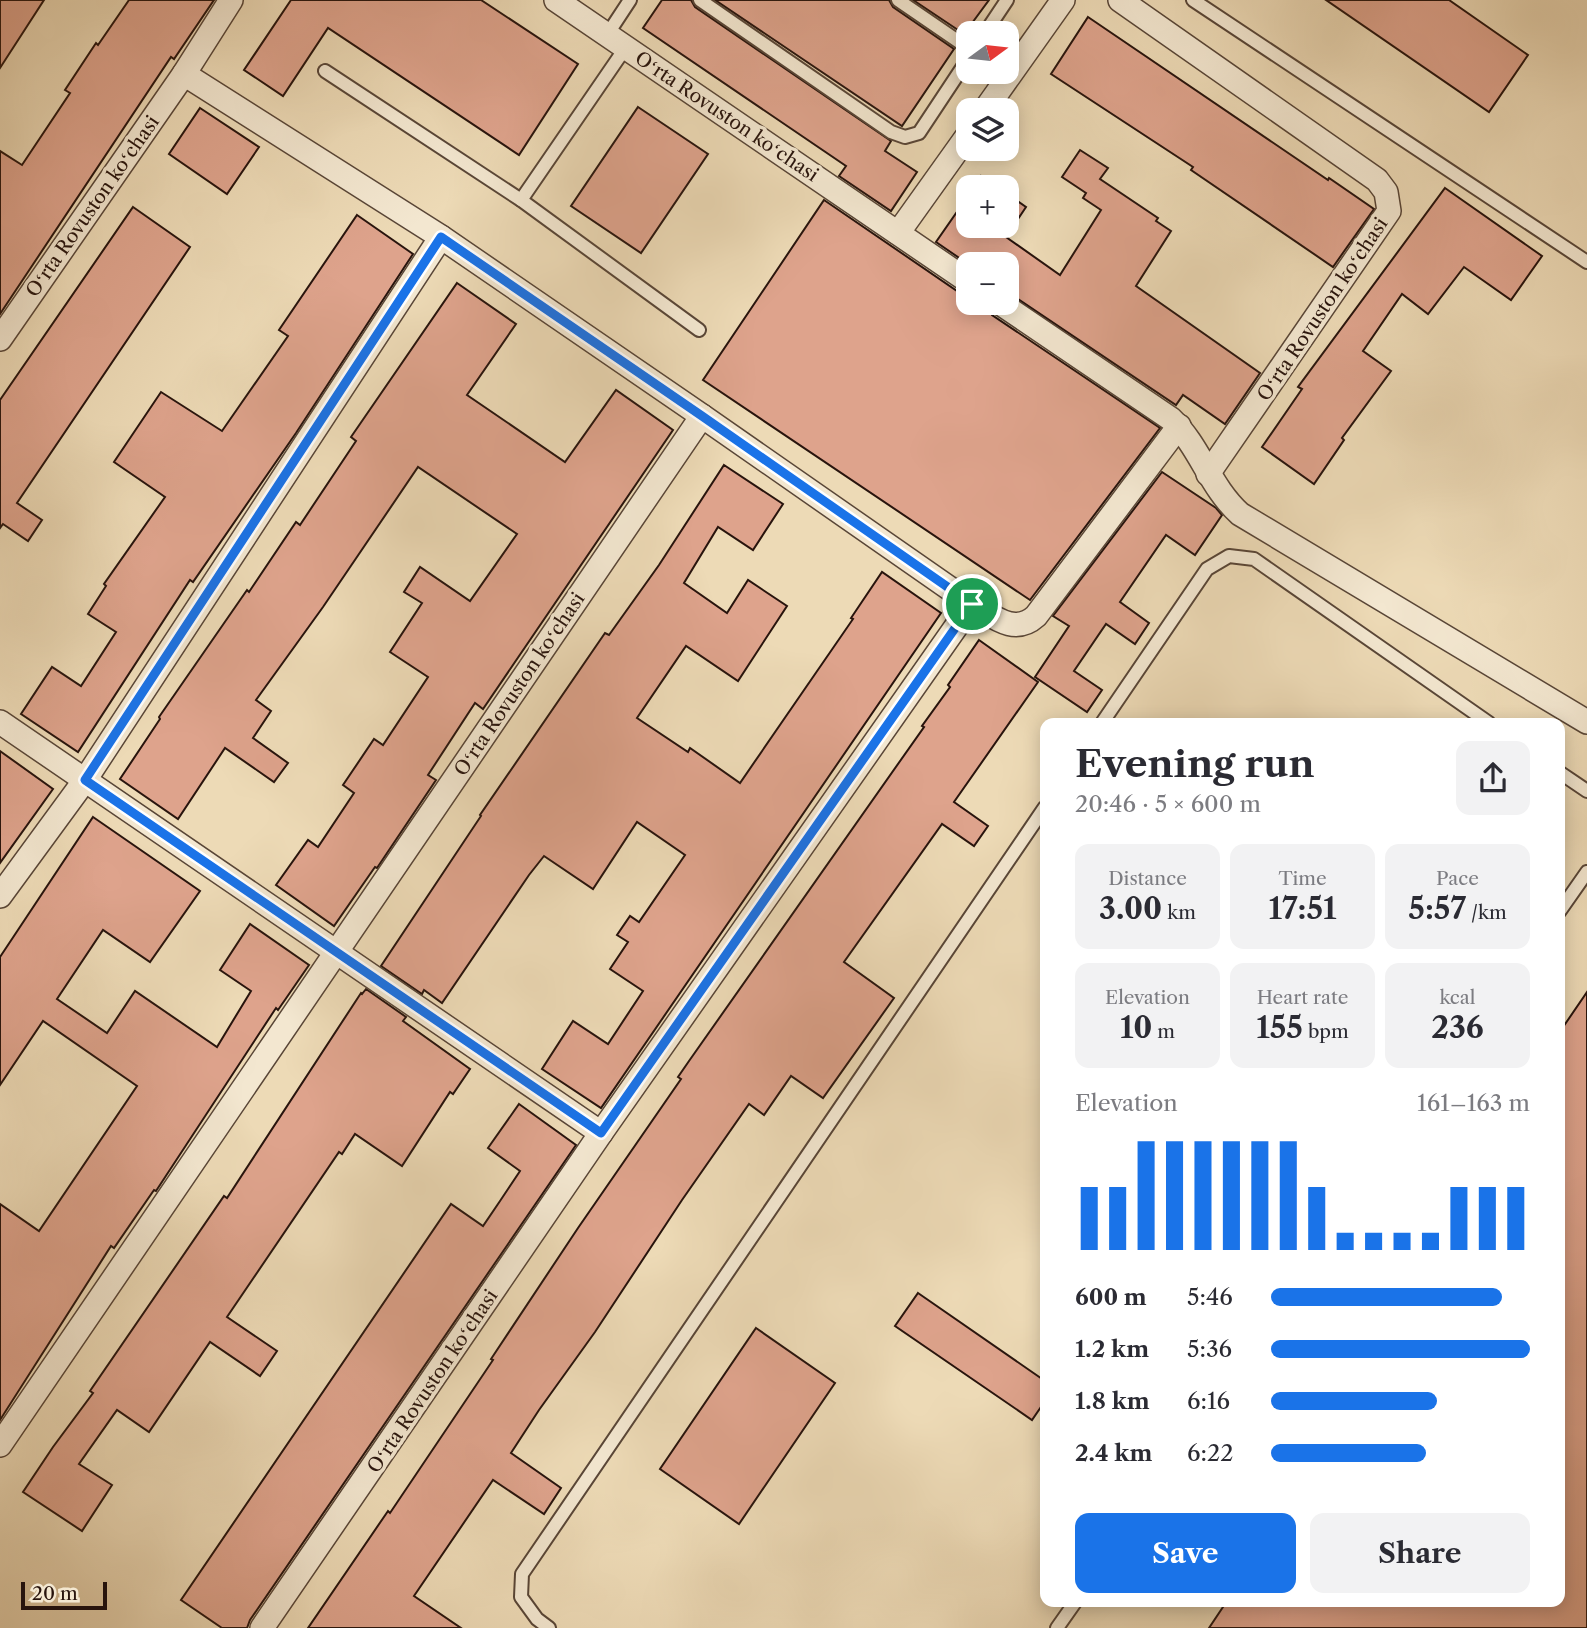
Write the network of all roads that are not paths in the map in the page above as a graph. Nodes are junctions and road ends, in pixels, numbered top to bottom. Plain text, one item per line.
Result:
1 (231, 0) edge
2 (556, 0) edge
3 (631, 0) edge
4 (700, 0) edge
5 (898, 0) edge
6 (1007, 0) edge
7 (1063, 0) edge
8 (1120, 0) edge
9 (1193, 0) edge
10 (1213, 5) edge
11 (993, 21) edge
12 (956, 40) edge
13 (616, 41) junction
14 (325, 71) dead end
15 (184, 74) junction
16 (956, 77) edge
17 (994, 98) edge
18 (956, 152) edge
19 (521, 200) junction
20 (898, 233) junction
21 (441, 237) junction
22 (1587, 262) edge
23 (956, 273) edge
24 (1017, 315) edge
25 (699, 330) dead end
26 (0, 339) edge
27 (702, 416) junction
28 (1178, 426) junction
29 (1208, 474) junction
30 (972, 604) junction
31 (1105, 718) edge
32 (1482, 718) edge
33 (0, 722) edge
34 (1587, 722) edge
35 (1565, 776) edge
36 (85, 780) junction
37 (1587, 791) edge
38 (1040, 814) edge
39 (1587, 872) edge
40 (0, 896) edge
41 (1565, 903) edge
42 (337, 953) junction
43 (601, 1133) junction
44 (0, 1446) edge
45 (1072, 1607) edge
46 (262, 1628) edge
47 (549, 1628) edge
48 (1057, 1628) edge

1 - 15 street, Oʻrta Rovuston koʻchasi
2 - 13 street, Oʻrta Rovuston koʻchasi
3 - 13 lane
4 - 16 lane
5 - 12 lane
6 - 11 lane
7 - 17 street
8 - 29 street, Oʻrta Rovuston koʻchasi
9 - 10 lane
10 - 22 lane
13 - 19 lane
13 - 20 street, Oʻrta Rovuston koʻchasi
14 - 19 lane
15 - 21 street
15 - 26 street, Oʻrta Rovuston koʻchasi
18 - 20 street
19 - 25 lane
20 - 23 street, Oʻrta Rovuston koʻchasi
21 - 27 street
21 - 36 street
24 - 28 street
27 - 30 street
27 - 42 street, Oʻrta Rovuston koʻchasi
28 - 29 street
28 - 30 street
29 - 34 street
30 - 43 street, Oʻrta Rovuston koʻchasi
31 - 32 lane
33 - 36 street
35 - 37 lane
36 - 40 street
36 - 42 street
38 - 47 lane
39 - 41 lane
42 - 43 street
42 - 44 street, Oʻrta Rovuston koʻchasi
43 - 46 street, Oʻrta Rovuston koʻchasi
45 - 48 lane

